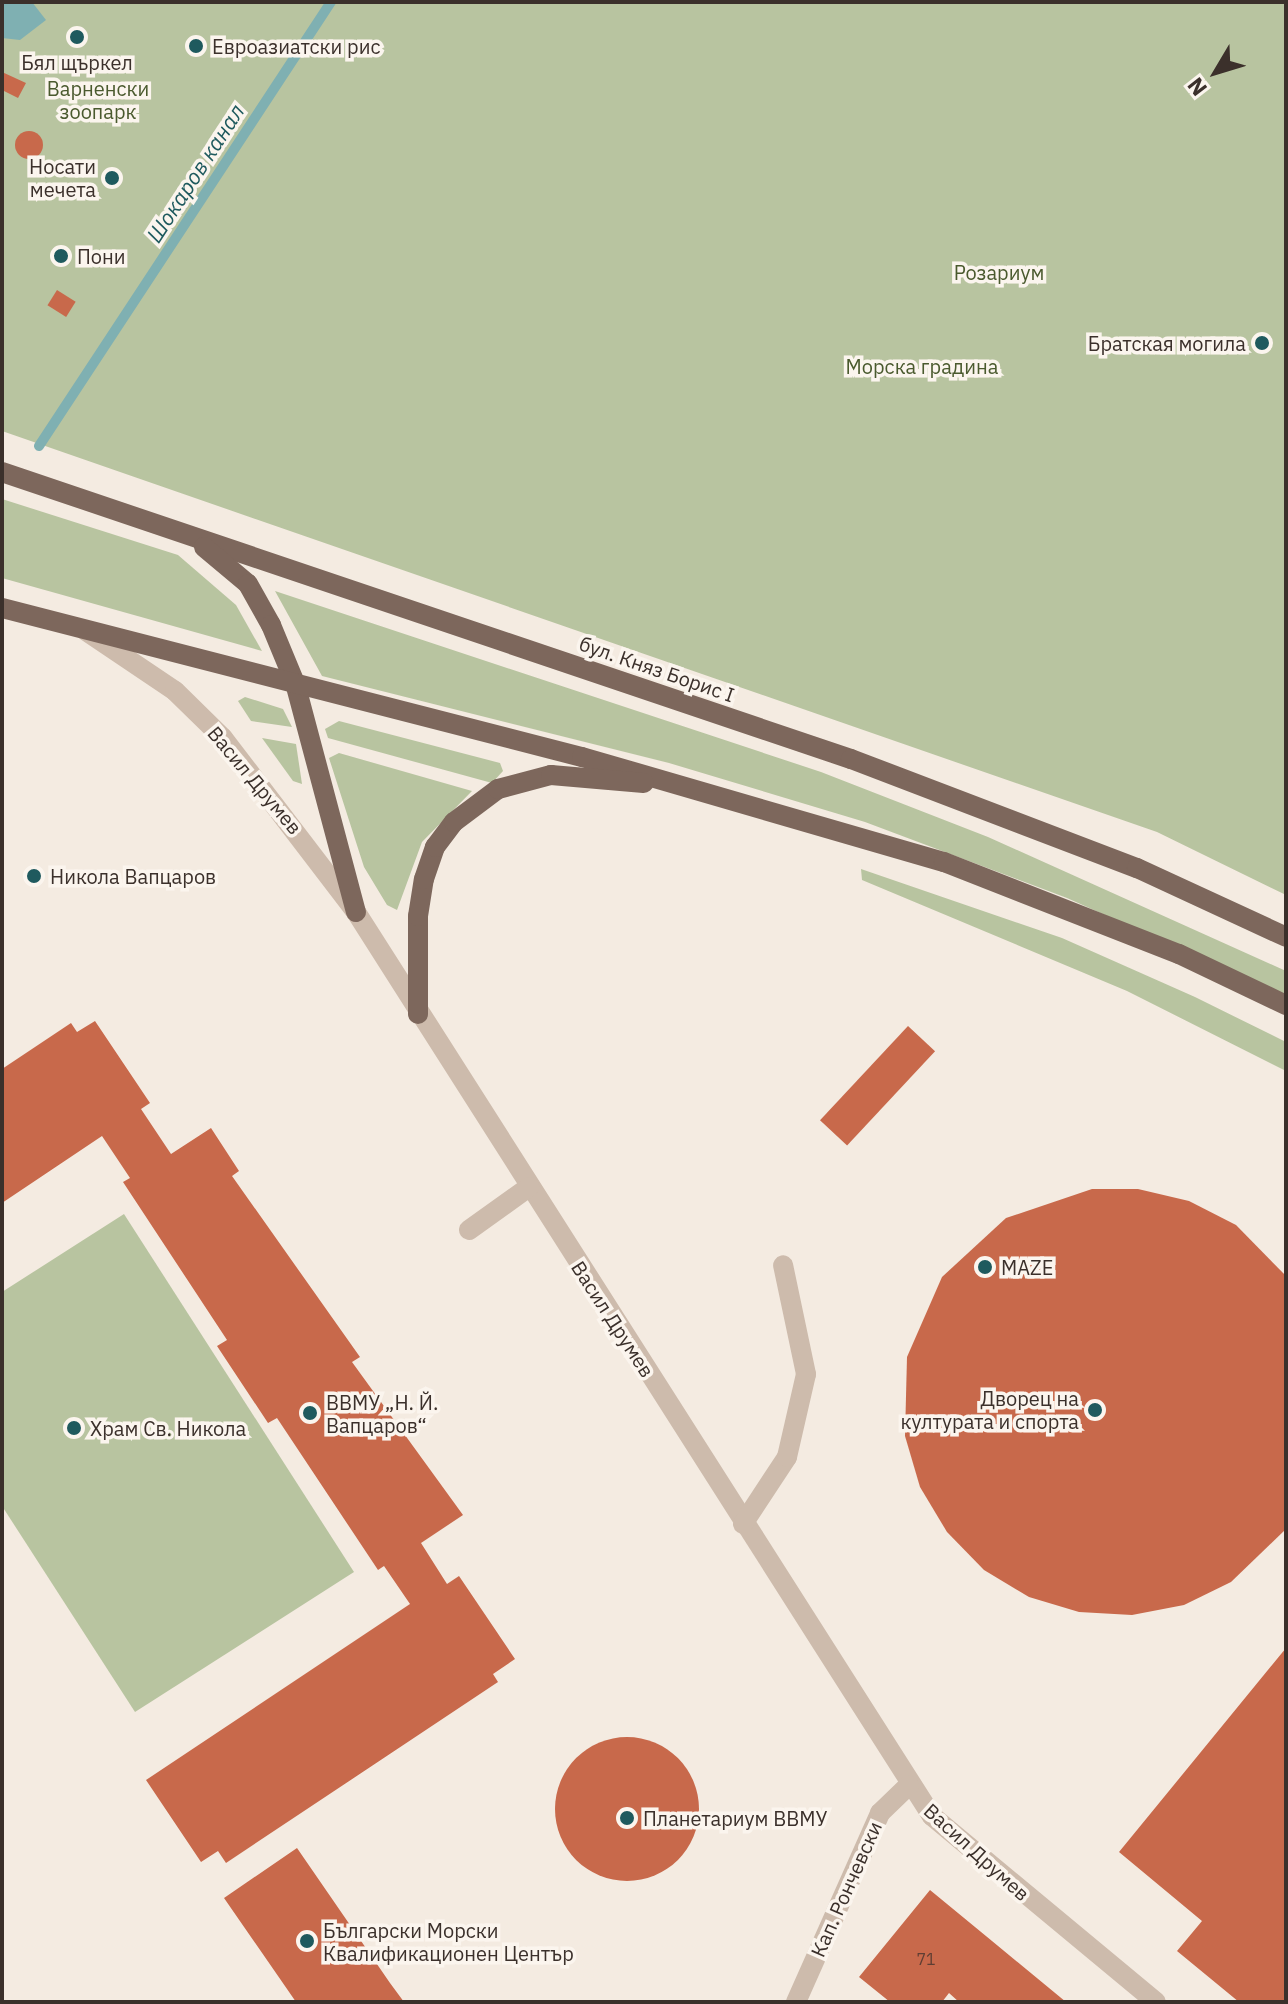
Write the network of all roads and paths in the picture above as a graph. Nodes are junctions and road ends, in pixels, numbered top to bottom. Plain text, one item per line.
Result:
1 (2, 472) edge
2 (189, 536) junction
3 (2, 608) edge
4 (80, 627) junction
5 (295, 683) junction
6 (692, 788) junction
7 (356, 912) junction
8 (1286, 937) edge
9 (1286, 1005) edge
10 (418, 1014) junction
11 (529, 1187) junction
12 (469, 1230) dead end
13 (783, 1265) dead end
14 (743, 1524) junction
15 (909, 1785) junction
16 (796, 2002) edge
17 (1156, 2002) edge

1 - 2 main road, бул. Княз Борис I
2 - 5 main road
2 - 8 main road, бул. Княз Борис I
3 - 4 main road
4 - 5 main road
4 - 7 street, Васил Друмев
5 - 6 main road
5 - 7 main road
6 - 9 main road
6 - 10 main road
7 - 10 street, Васил Друмев
10 - 11 street, Васил Друмев
11 - 12 street
11 - 14 street, Васил Друмев
13 - 14 street
14 - 15 street, Васил Друмев
15 - 16 street, Кап. Рончевски
15 - 17 street, Васил Друмев

